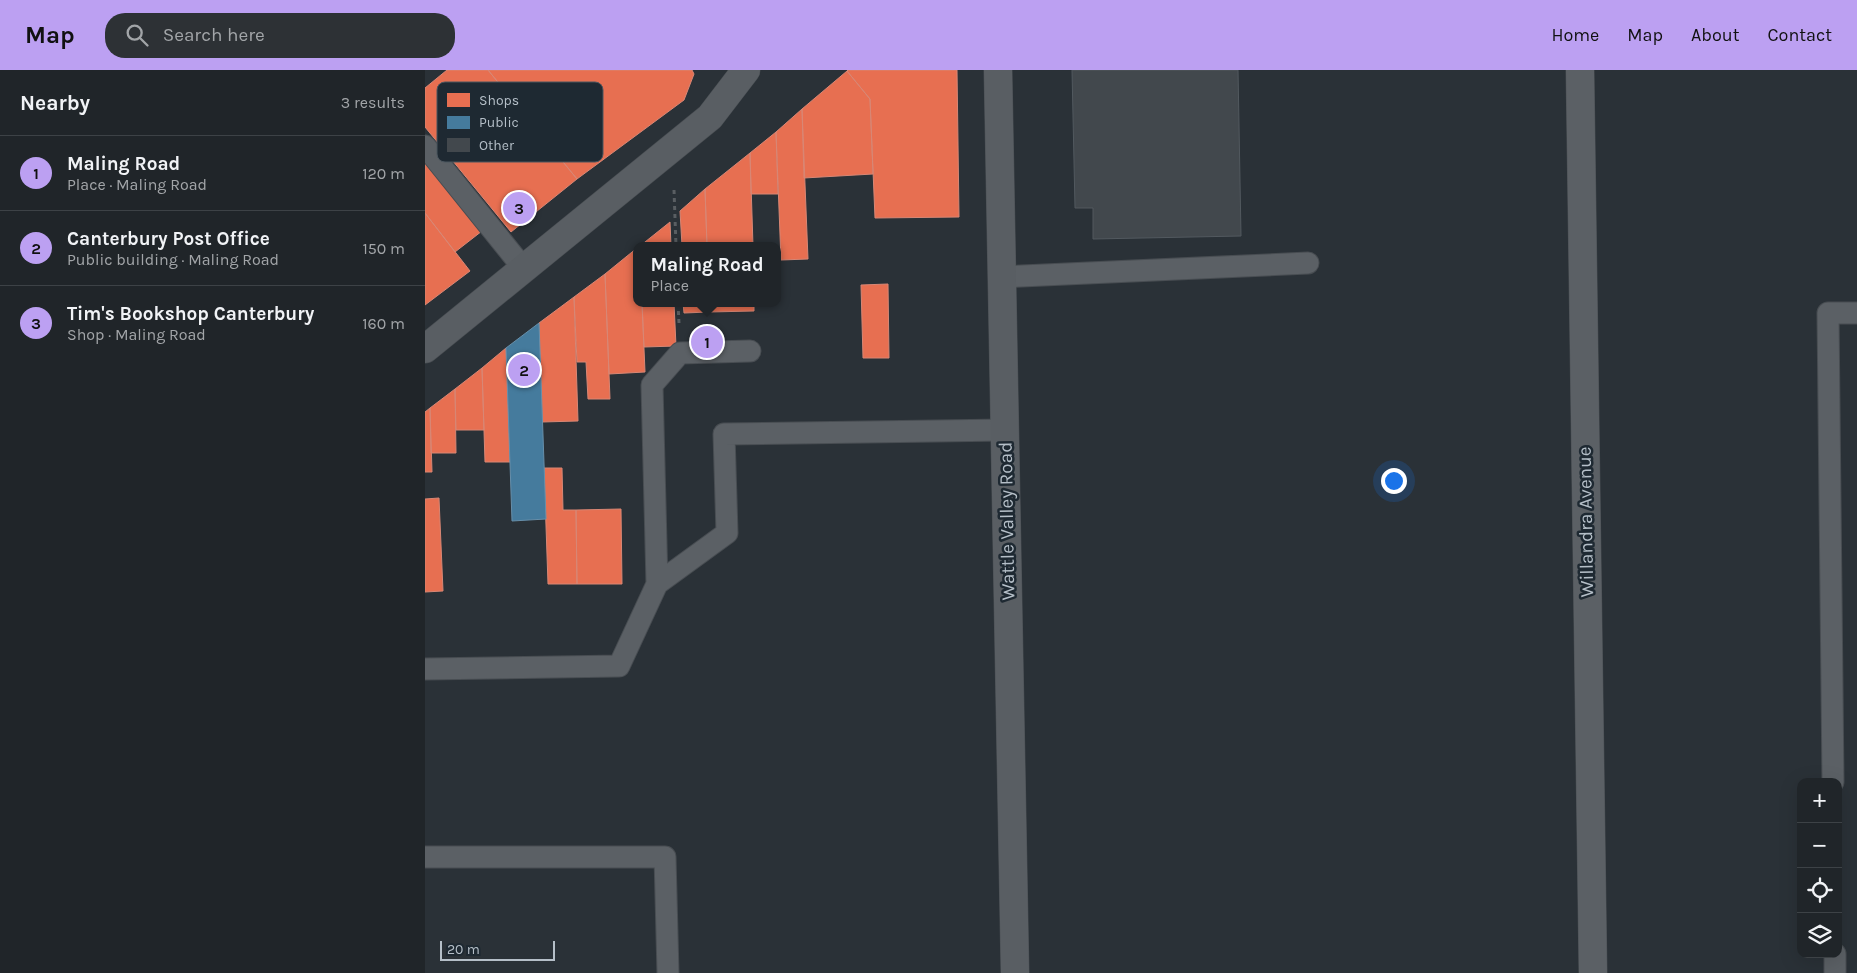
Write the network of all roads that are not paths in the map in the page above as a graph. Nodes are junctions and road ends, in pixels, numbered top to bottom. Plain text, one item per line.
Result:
1 (745, 70) edge
2 (998, 70) edge
3 (1580, 70) edge
4 (425, 146) edge
5 (437, 161) edge
6 (438, 162) edge
7 (1308, 263) dead end
8 (524, 268) junction
9 (1002, 277) junction
10 (1857, 313) edge
11 (425, 349) edge
12 (750, 351) dead end
13 (1005, 430) junction
14 (657, 584) junction
15 (425, 668) edge
16 (1833, 778) edge
17 (425, 857) edge
18 (1835, 958) edge
19 (668, 973) edge
20 (1015, 973) edge
21 (1593, 973) edge
22 (1835, 973) edge

1 - 8 street
2 - 9 street, Wattle Valley Road
3 - 21 street, Willandra Avenue
4 - 5 lane
6 - 8 lane
7 - 9 lane
8 - 11 street
9 - 13 street, Wattle Valley Road
10 - 16 lane
12 - 14 lane
13 - 14 lane
13 - 20 street, Wattle Valley Road
14 - 15 lane
17 - 19 lane
18 - 22 lane

